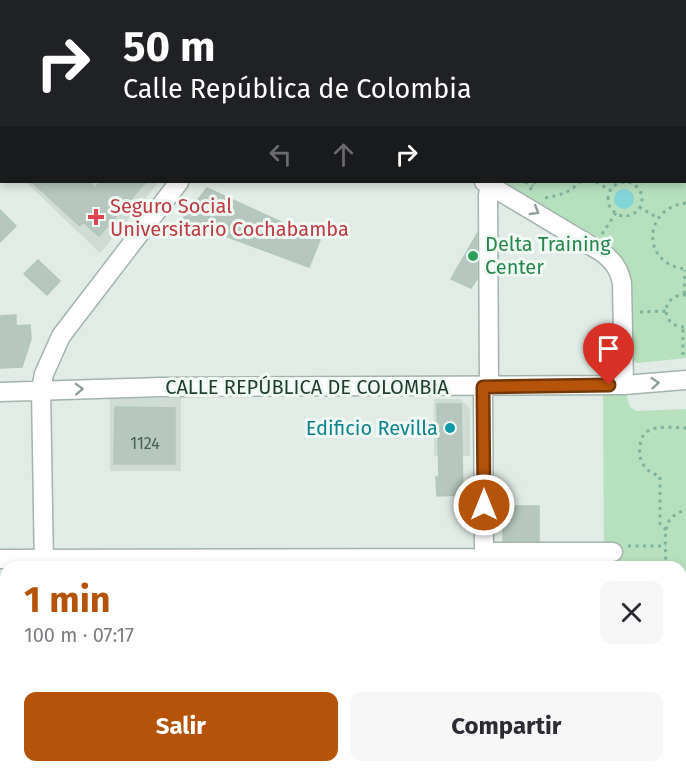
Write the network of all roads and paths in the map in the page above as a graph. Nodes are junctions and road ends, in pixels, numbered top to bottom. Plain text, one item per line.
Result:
1 (178, 183) edge
2 (487, 183) edge
3 (527, 183) edge
4 (579, 183) edge
5 (598, 183) edge
6 (620, 183) edge
7 (632, 183) edge
8 (533, 186) dead end
9 (610, 190) junction
10 (538, 198) dead end
11 (686, 203) edge
12 (639, 207) junction
13 (616, 213) junction
14 (658, 218) junction
15 (599, 239) dead end
16 (686, 269) edge
17 (685, 294) edge
18 (666, 311) junction
19 (633, 313) dead end
20 (685, 327) edge
21 (683, 355) dead end
22 (686, 380) edge
23 (624, 385) junction
24 (486, 387) junction
25 (41, 390) junction
26 (0, 392) edge
27 (686, 428) edge
28 (686, 510) edge
29 (666, 530) junction
30 (666, 546) junction
31 (618, 549) joint
32 (484, 555) junction
33 (0, 558) edge
34 (26, 561) edge
35 (44, 561) edge
36 (154, 561) edge
37 (666, 561) edge

1 - 25 street
2 -> 23 street
2 - 24 street
3 - 8 path
4 - 10 path
5 - 9 path
6 - 9 path
7 - 12 path
9 - 13 path
11 - 14 path
12 - 13 path
12 - 14 path
13 - 15 path
14 - 16 path
16 - 17 path
17 - 18 path
18 - 19 path
18 - 20 path
20 - 21 path
23 -> 22 street, CALLE REPÚBLICA DE COLOMBIA
23 - 24 street, CALLE REPÚBLICA DE COLOMBIA
25 -> 24 street, CALLE REPÚBLICA DE COLOMBIA
24 - 32 street
25 - 26 street, CALLE REPÚBLICA DE COLOMBIA
25 - 35 street
27 - 29 path
28 - 29 path
29 - 30 path
30 - 31 path
30 - 37 path
31 - 32 street
32 - 36 street
33 - 34 street

